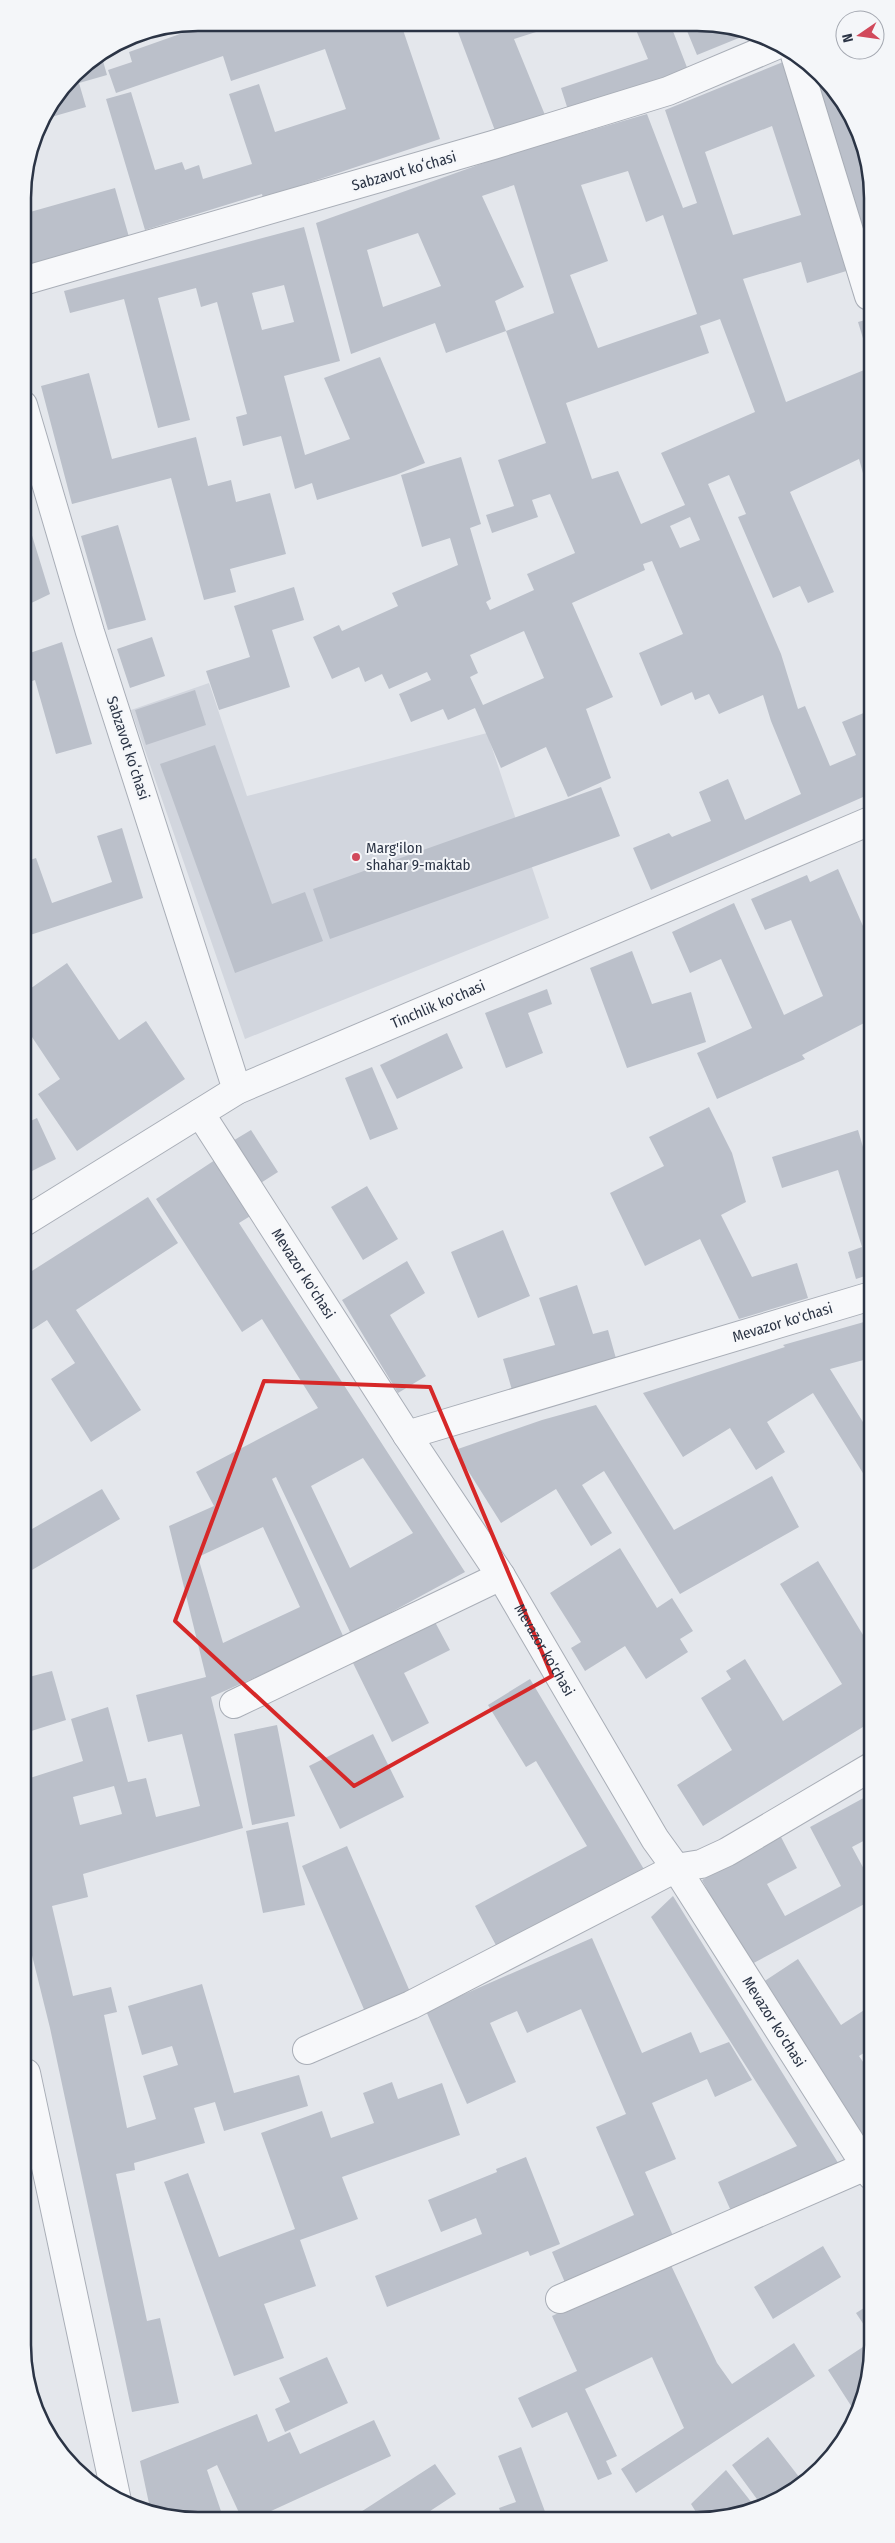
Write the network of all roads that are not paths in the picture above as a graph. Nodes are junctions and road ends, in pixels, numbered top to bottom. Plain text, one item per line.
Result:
1 (771, 48) edge
2 (798, 66) edge
3 (32, 278) edge
4 (864, 280) edge
5 (32, 435) edge
6 (864, 824) edge
7 (237, 1090) junction
8 (200, 1113) junction
9 (32, 1217) edge
10 (863, 1298) edge
11 (407, 1435) junction
12 (501, 1576) junction
13 (234, 1704) dead end
14 (863, 1772) edge
15 (676, 1868) junction
16 (307, 2050) dead end
17 (31, 2097) edge
18 (863, 2162) edge
19 (863, 2173) edge
20 (560, 2299) dead end
21 (116, 2490) edge

1 - 3 street, Sabzavot koʻchasi
2 - 4 street
5 - 7 street, Sabzavot koʻchasi
6 - 7 street, Tinchlik ko'chasi
7 - 8 street, Tinchlik ko'chasi
8 - 9 street, Tinchlik ko'chasi
8 - 11 street, Mevazor ko'chasi
10 - 11 street, Mevazor ko'chasi
11 - 12 street, Mevazor ko'chasi
12 - 13 street
12 - 15 street, Mevazor ko'chasi
14 - 15 street
15 - 16 street
15 - 18 street, Mevazor ko'chasi
17 - 21 street
19 - 20 street

